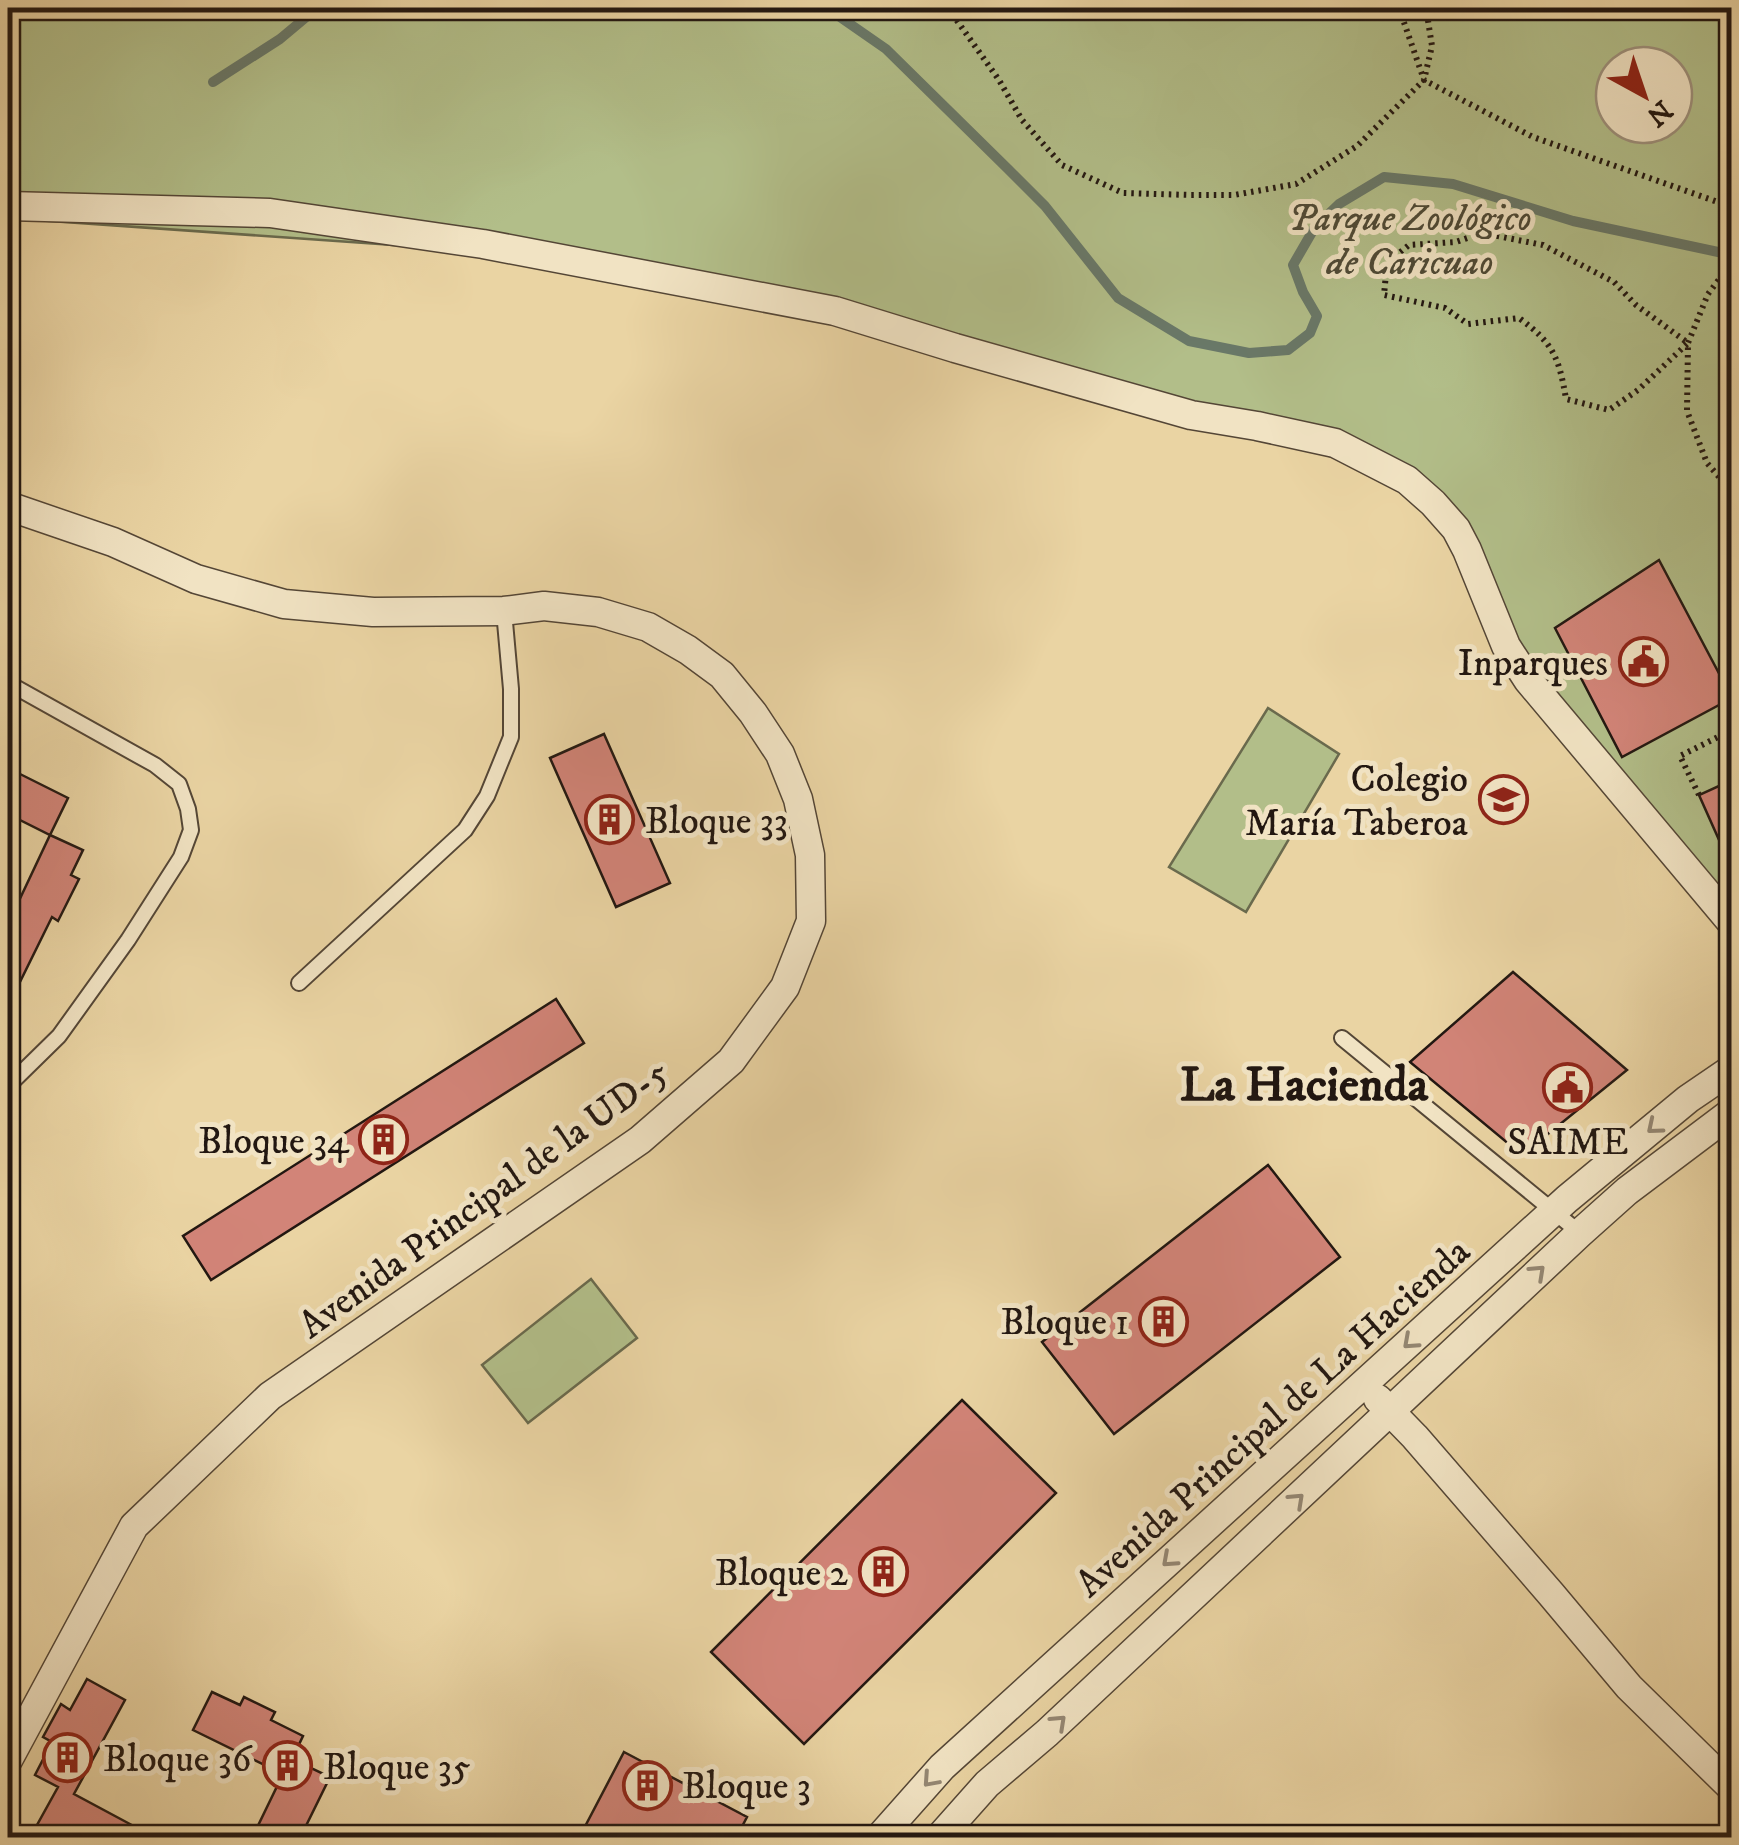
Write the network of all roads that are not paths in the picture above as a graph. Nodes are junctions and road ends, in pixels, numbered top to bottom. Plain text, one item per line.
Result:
1 (8, 206) edge
2 (8, 506) edge
3 (504, 611) junction
4 (8, 682) edge
5 (1732, 923) edge
6 (299, 983) dead end
7 (1342, 1038) dead end
8 (1732, 1069) edge
9 (8, 1086) edge
10 (1732, 1112) edge
11 (1553, 1212) junction
12 (1580, 1233) junction
13 (1363, 1384) junction
14 (1390, 1411) junction
15 (8, 1760) edge
16 (1732, 1788) edge
17 (878, 1838) edge
18 (939, 1838) edge

1 - 5 street
2 - 3 street, Avenida Principal de la UD-5
3 - 6 lane
3 - 15 street, Avenida Principal de la UD-5
4 - 9 lane
7 - 11 lane
8 -> 11 street, Avenida Principal de La Hacienda
10 - 12 street, Avenida Principal de La Hacienda
11 - 12 lane
11 -> 13 street, Avenida Principal de La Hacienda
14 -> 12 street, Avenida Principal de La Hacienda
13 - 14 street
13 -> 17 street, Avenida Principal de La Hacienda
14 - 16 street
18 -> 14 street, Avenida Principal de La Hacienda

